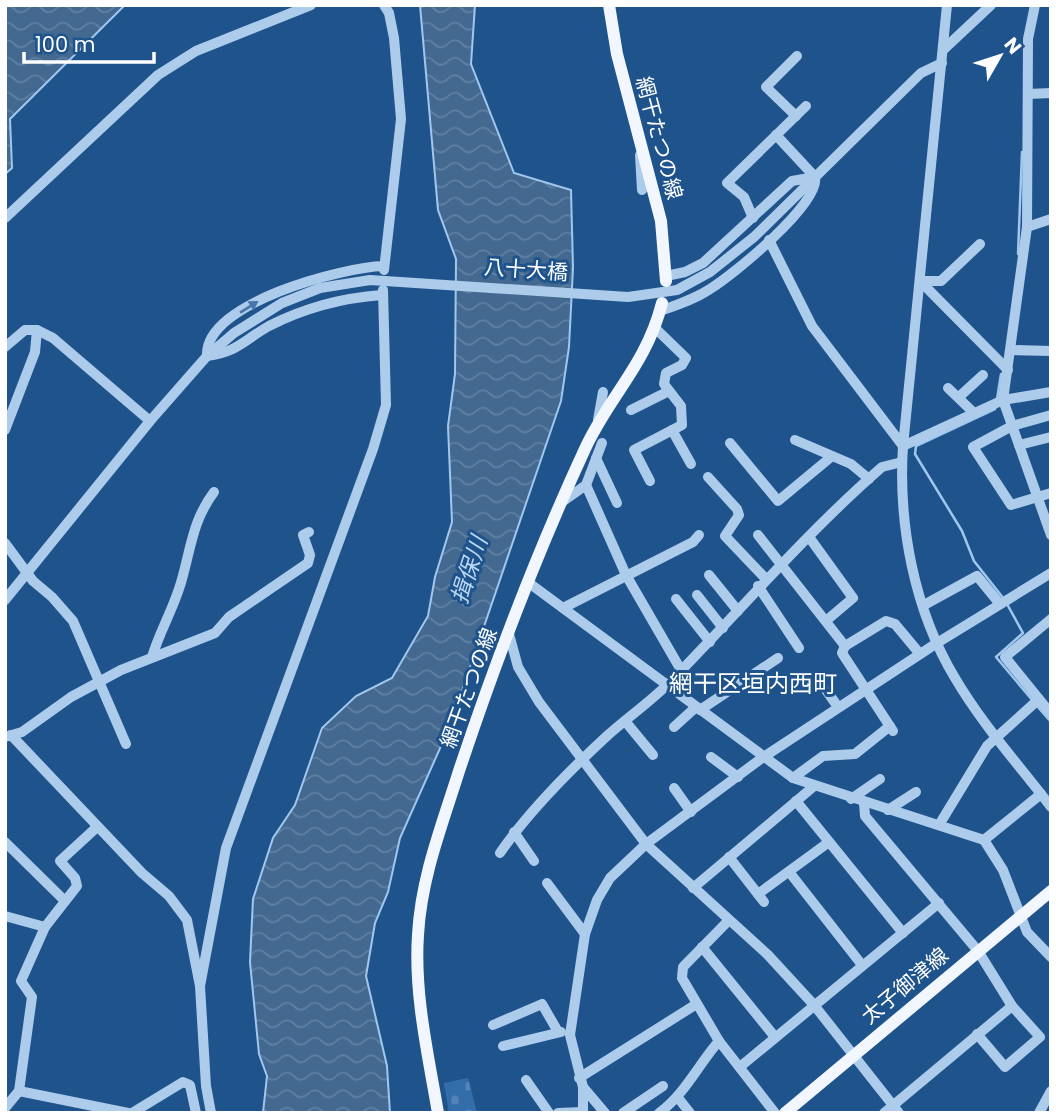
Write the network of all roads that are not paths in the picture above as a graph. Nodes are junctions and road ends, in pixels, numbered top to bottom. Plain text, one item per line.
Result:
1 (311, 5) edge
2 (384, 5) edge
3 (610, 5) edge
4 (947, 5) edge
5 (991, 5) edge
6 (1035, 5) edge
7 (943, 50) junction
8 (797, 57) dead end
9 (942, 63) junction
10 (1051, 93) edge
11 (1028, 94) junction
12 (806, 106) dead end
13 (796, 116) junction
14 (639, 135) junction
15 (776, 135) junction
16 (815, 177) junction
17 (642, 190) dead end
18 (5, 218) edge
19 (753, 218) junction
20 (1051, 219) edge
21 (1027, 227) junction
22 (769, 240) junction
23 (980, 244) dead end
24 (666, 278) joint
25 (920, 281) junction
26 (661, 307) joint
27 (654, 327) junction
28 (37, 330) junction
29 (5, 347) edge
30 (1011, 350) junction
31 (1051, 351) edge
32 (207, 356) junction
33 (1004, 367) junction
34 (983, 374) dead end
35 (948, 388) dead end
36 (669, 391) junction
37 (603, 392) dead end
38 (1051, 392) edge
39 (960, 396) junction
40 (1003, 400) junction
41 (631, 411) dead end
42 (974, 413) junction
43 (1051, 415) edge
44 (150, 421) junction
45 (1012, 426) junction
46 (5, 429) edge
47 (596, 429) junction
48 (672, 430) junction
49 (1051, 436) edge
50 (795, 440) dead end
51 (602, 443) dead end
52 (730, 443) dead end
53 (1018, 445) junction
54 (902, 446) junction
55 (831, 457) junction
56 (596, 458) junction
57 (902, 462) junction
58 (691, 464) dead end
59 (708, 477) dead end
60 (869, 479) junction
61 (650, 481) dead end
62 (586, 485) junction
63 (214, 492) dead end
64 (1051, 493) edge
65 (1037, 496) junction
66 (562, 502) junction
67 (617, 503) dead end
68 (309, 532) dead end
69 (699, 535) dead end
70 (758, 535) dead end
71 (1051, 535) edge
72 (809, 537) junction
73 (5, 543) edge
74 (782, 562) junction
75 (27, 573) junction
76 (1051, 573) edge
77 (625, 575) junction
78 (709, 575) dead end
79 (762, 582) junction
80 (529, 583) junction
81 (697, 596) dead end
82 (676, 599) dead end
83 (5, 600) edge
84 (1005, 601) junction
85 (924, 605) junction
86 (563, 608) junction
87 (738, 611) junction
88 (827, 620) junction
89 (1047, 623) edge
90 (723, 628) junction
91 (509, 634) junction
92 (1051, 636) edge
93 (710, 642) junction
94 (937, 643) junction
95 (845, 646) junction
96 (799, 648) dead end
97 (920, 654) junction
98 (152, 657) junction
99 (778, 658) dead end
100 (681, 670) junction
101 (98, 682) junction
102 (667, 686) junction
103 (865, 689) junction
104 (826, 690) dead end
105 (1035, 702) junction
106 (838, 707) junction
107 (698, 708) junction
108 (1051, 714) edge
109 (625, 720) junction
110 (674, 727) dead end
111 (995, 734) junction
112 (8, 736) edge
113 (126, 744) dead end
114 (653, 755) dead end
115 (711, 757) dead end
116 (762, 758) junction
117 (583, 761) junction
118 (738, 777) junction
119 (793, 778) junction
120 (880, 779) dead end
121 (813, 787) junction
122 (674, 788) dead end
123 (916, 792) dead end
124 (1041, 794) junction
125 (851, 799) junction
126 (796, 801) junction
127 (864, 803) junction
128 (1051, 807) edge
129 (888, 810) junction
130 (691, 812) junction
131 (939, 825) junction
132 (97, 827) junction
133 (514, 832) junction
134 (984, 840) junction
135 (5, 842) edge
136 (829, 842) junction
137 (646, 844) junction
138 (500, 853) dead end
139 (729, 857) junction
140 (534, 861) dead end
141 (790, 873) junction
142 (548, 883) dead end
143 (693, 888) junction
144 (1051, 891) edge
145 (65, 901) junction
146 (939, 903) junction
147 (5, 916) edge
148 (1019, 916) junction
149 (730, 920) junction
150 (45, 927) junction
151 (903, 933) junction
152 (586, 934) junction
153 (702, 947) junction
154 (978, 951) junction
155 (1051, 957) edge
156 (862, 965) junction
157 (200, 986) junction
158 (695, 1005) junction
159 (814, 1005) junction
160 (1012, 1006) junction
161 (493, 1025) dead end
162 (557, 1030) junction
163 (977, 1034) junction
164 (1045, 1034) edge
165 (570, 1035) junction
166 (775, 1037) junction
167 (719, 1041) junction
168 (503, 1046) dead end
169 (852, 1055) junction
170 (741, 1066) junction
171 (526, 1080) dead end
172 (581, 1082) junction
173 (663, 1086) dead end
174 (19, 1091) junction
175 (1049, 1098) edge
176 (679, 1099) junction
177 (5, 1108) edge
178 (892, 1110) edge
179 (130, 1113) edge
180 (196, 1113) edge
181 (211, 1113) edge
182 (438, 1113) edge
183 (549, 1113) edge
184 (558, 1113) edge
185 (583, 1113) edge
186 (605, 1113) edge
187 (623, 1113) edge
188 (659, 1113) edge
189 (690, 1113) edge
190 (775, 1113) edge
191 (785, 1113) edge
192 (1039, 1113) edge

1 - 18 street
32 -> 2 street
3 - 14 main road, 網干たつの線
4 - 7 street
5 - 7 street
6 - 11 street
7 - 9 street
8 - 13 street
9 - 16 street, 八十大橋
9 - 25 street
10 - 11 street
11 - 21 street
12 - 13 street
13 - 15 street
14 - 17 street
14 - 24 main road, 網干たつの線
15 - 16 street
15 - 19 street
16 - 19 street
16 - 22 street
16 - 32 street, 八十大橋
19 - 24 street
20 - 21 street
21 - 30 street
22 - 26 street
22 - 54 street
23 - 25 street
25 - 33 street
25 - 54 street
26 - 27 main road, 網干たつの線
27 - 36 street
27 - 47 main road, 網干たつの線
28 - 29 street
28 - 44 street
28 - 46 street
30 - 31 street
30 - 33 street
32 - 44 street
32 - 157 street
33 - 40 street
34 - 39 street
35 - 39 street
36 - 41 street
36 - 48 street
37 - 47 street
38 - 40 street
39 - 42 street
40 - 42 street
40 - 45 street
42 - 54 street
43 - 45 street
44 - 75 street
45 - 53 street
45 - 65 street
47 - 66 main road, 網干たつの線
48 - 58 street
48 - 61 street
49 - 53 street
50 - 55 street
51 - 56 street
52 - 55 street
53 - 65 street
54 - 57 street
55 - 60 street
56 - 62 street
56 - 67 street
57 - 60 street
57 - 85 street
59 - 79 street
60 - 72 street
62 - 66 street
62 - 77 street
63 - 98 street
64 - 65 street
65 - 71 street
66 - 80 main road, 網干たつの線
68 - 98 street
69 - 77 street
70 - 74 street
72 - 74 street
72 - 88 street
73 - 75 street
74 - 79 street
74 - 88 street
75 - 83 street
75 - 101 street
76 - 84 street
77 - 86 street
77 - 100 street
78 - 87 street
79 - 87 street
79 - 96 street
80 - 86 street
80 - 91 main road, 網干たつの線
81 - 90 street
82 - 93 street
84 - 85 street
84 - 94 street
85 - 94 street
86 - 102 street
87 - 90 street
88 - 95 street
89 - 92 street
89 - 105 street
90 - 93 street
91 - 117 street
91 - 182 main road, 網干たつの線
93 - 100 street
94 - 97 street
94 - 111 street
95 - 97 street
95 - 103 street
97 - 103 street
98 - 101 street
99 - 107 street
100 - 102 street
101 - 112 street
101 - 113 street
102 - 107 street
102 - 109 street
103 - 106 street
103 - 119 street
104 - 106 street
105 - 108 street
105 - 111 street
106 - 116 street
107 - 110 street
107 - 116 street
109 - 114 street
109 - 117 street
111 - 124 street
111 - 131 street
112 - 132 street
115 - 118 street
116 - 118 street
116 - 119 street
117 - 133 street
117 - 137 street
118 - 130 street
119 - 121 street
120 - 125 street
121 - 125 street
121 - 126 street
122 - 130 street
123 - 129 street
124 - 128 street
124 - 134 street
125 - 127 street
126 - 136 street
126 - 139 street
127 - 129 street
127 - 146 street
129 - 131 street
130 - 137 street
131 - 134 street
132 - 145 street
132 - 157 street
133 - 138 street
133 - 140 street
134 - 148 street
135 - 145 street
136 - 141 street
136 - 151 street
137 - 143 street
137 - 152 street
139 - 141 street
139 - 143 street
141 - 156 street
142 - 152 street
143 - 149 street
144 - 148 main road, 太子御津線
145 - 150 street
146 - 151 street
146 - 154 street
147 - 150 street
148 - 154 main road, 太子御津線
148 - 155 street
149 - 153 street
149 - 159 street
150 - 174 street
151 - 156 street
152 - 165 street
153 - 158 street
153 - 166 street
154 - 160 street
154 - 169 main road, 太子御津線
156 - 159 street
157 - 181 street
158 - 167 street
158 - 172 street
159 - 166 street
159 - 169 street
160 - 163 street
160 - 164 street
161 - 162 street
162 - 165 street
162 - 168 street
163 - 164 street
163 - 178 street
165 - 172 street
166 - 170 street
167 - 170 street
167 - 176 street
169 - 178 street
169 - 191 main road, 太子御津線
170 - 190 street
171 - 183 street
172 - 185 street
172 - 186 street
173 - 187 street
174 - 177 street
174 - 179 street
175 - 192 street
176 - 188 street
176 - 189 street
179 - 180 street
184 - 185 street

